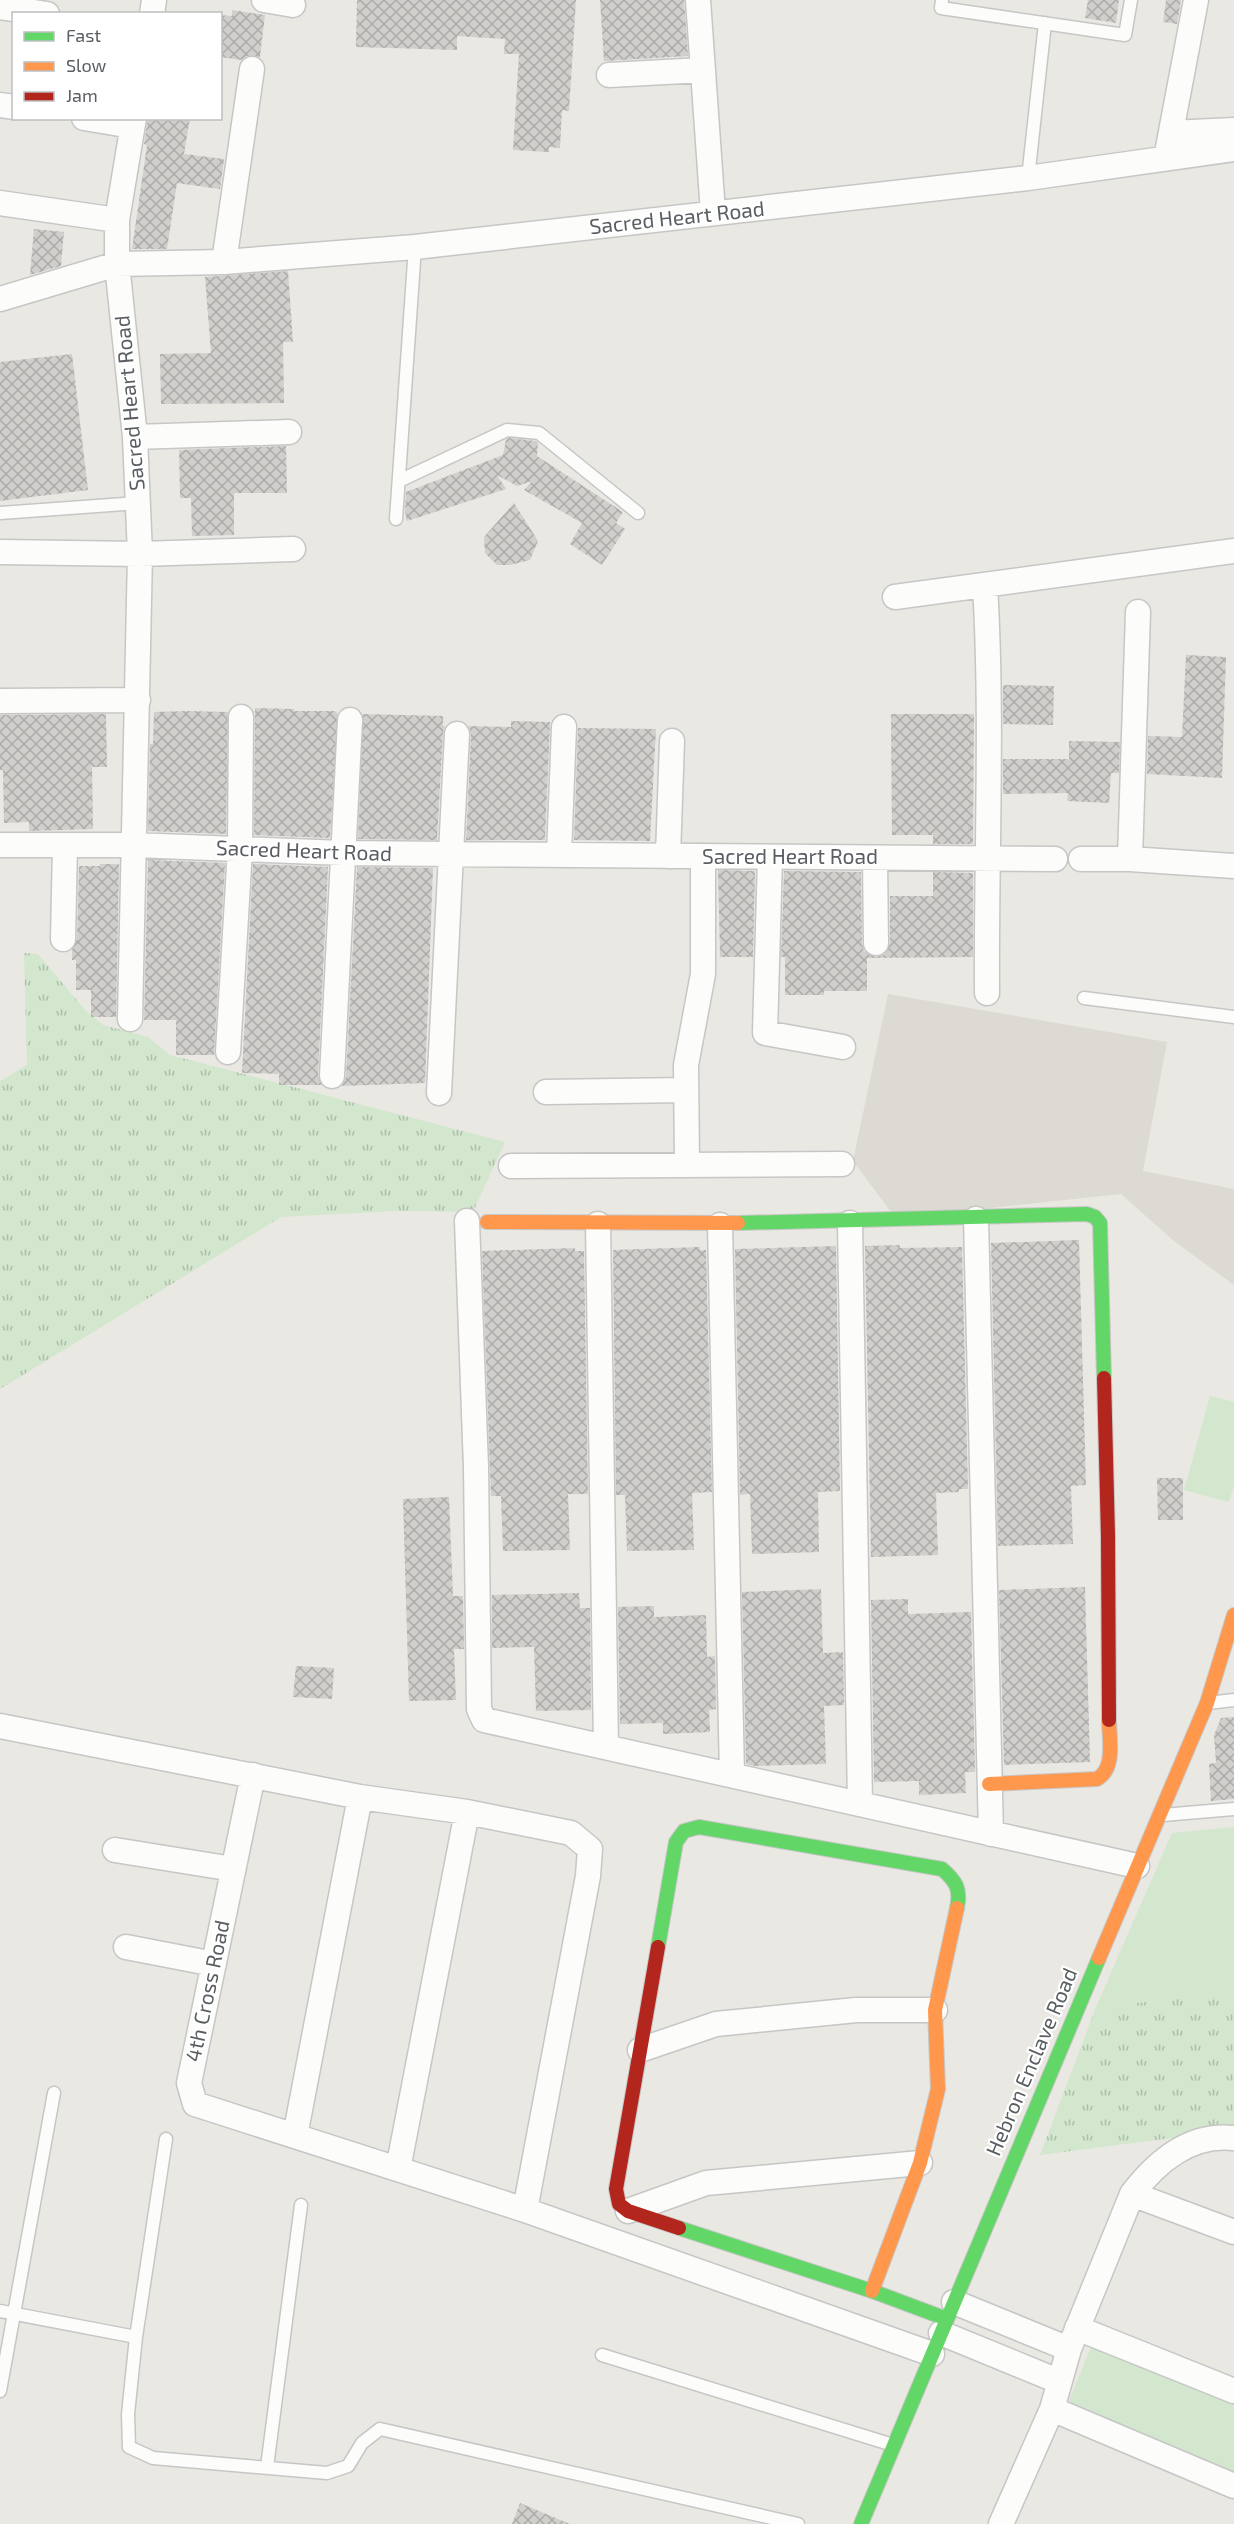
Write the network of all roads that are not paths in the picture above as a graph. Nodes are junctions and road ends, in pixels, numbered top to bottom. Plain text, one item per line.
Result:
1 (264, 0) edge
2 (698, 0) edge
3 (942, 0) edge
4 (1131, 0) edge
5 (1196, 0) edge
6 (293, 5) dead end
7 (0, 7) edge
8 (34, 12) edge
9 (1045, 23) junction
10 (252, 69) dead end
11 (703, 70) junction
12 (609, 75) dead end
13 (108, 120) edge
14 (133, 122) edge
15 (1234, 130) edge
16 (1171, 133) junction
17 (1234, 149) edge
18 (1166, 158) junction
19 (1028, 178) junction
20 (0, 203) edge
21 (714, 213) junction
22 (117, 220) junction
23 (415, 247) junction
24 (224, 262) junction
25 (117, 264) junction
26 (0, 300) edge
27 (289, 432) dead end
28 (135, 437) junction
29 (399, 481) junction
30 (138, 503) junction
31 (0, 513) edge
32 (638, 513) dead end
33 (396, 519) dead end
34 (293, 549) dead end
35 (1234, 551) edge
36 (0, 552) edge
37 (140, 554) junction
38 (985, 585) junction
39 (895, 597) dead end
40 (1138, 612) dead end
41 (138, 700) junction
42 (0, 701) edge
43 (241, 717) dead end
44 (350, 720) dead end
45 (564, 727) dead end
46 (457, 734) dead end
47 (672, 741) dead end
48 (0, 845) edge
49 (65, 845) junction
50 (134, 845) junction
51 (240, 849) junction
52 (343, 853) junction
53 (451, 854) junction
54 (559, 855) junction
55 (668, 856) junction
56 (703, 856) junction
57 (770, 857) junction
58 (875, 858) junction
59 (986, 859) junction
60 (1055, 859) dead end
61 (1081, 859) dead end
62 (1130, 859) junction
63 (1234, 866) edge
64 (63, 939) dead end
65 (876, 943) dead end
66 (987, 993) dead end
67 (1084, 998) dead end
68 (1234, 1017) edge
69 (130, 1019) dead end
70 (843, 1047) dead end
71 (228, 1052) dead end
72 (332, 1076) dead end
73 (686, 1090) junction
74 (546, 1092) dead end
75 (439, 1093) dead end
76 (842, 1164) dead end
77 (687, 1165) junction
78 (511, 1166) dead end
79 (976, 1219) junction
80 (477, 1222) joint
81 (850, 1223) junction
82 (598, 1224) junction
83 (720, 1225) junction
84 (1234, 1615) edge
85 (1234, 1700) edge
86 (1207, 1703) junction
87 (0, 1726) edge
88 (606, 1747) junction
89 (253, 1775) junction
90 (732, 1775) junction
91 (989, 1784) junction
92 (360, 1797) junction
93 (860, 1804) junction
94 (1234, 1809) edge
95 (467, 1812) junction
96 (1160, 1815) junction
97 (991, 1834) junction
98 (115, 1850) dead end
99 (1137, 1866) junction
100 (233, 1869) junction
101 (126, 1947) dead end
102 (214, 1964) junction
103 (935, 2010) junction
104 (640, 2050) junction
105 (54, 2093) dead end
106 (295, 2136) junction
107 (1230, 2137) edge
108 (166, 2139) dead end
109 (920, 2163) junction
110 (398, 2169) junction
111 (1132, 2194) junction
112 (301, 2205) dead end
113 (525, 2210) junction
114 (628, 2211) junction
115 (1234, 2232) edge
116 (872, 2291) junction
117 (0, 2311) edge
118 (14, 2313) junction
119 (943, 2327) junction
120 (136, 2337) junction
121 (1073, 2339) junction
122 (602, 2355) dead end
123 (1058, 2380) junction
124 (0, 2391) edge
125 (1234, 2391) edge
126 (1052, 2409) junction
127 (894, 2445) junction
128 (267, 2467) junction
129 (1234, 2486) edge
130 (798, 2524) edge
131 (861, 2524) edge
132 (1001, 2524) edge

1 - 6 street
2 - 11 street
3 - 9 lane
4 - 9 lane
5 - 16 street
7 - 8 street
9 - 19 lane
10 - 24 street
11 - 12 street
11 - 21 street
13 - 14 street
14 - 22 street, Sacred Heart Road
15 - 16 street
16 - 18 street
17 - 18 street, Sacred Heart Road
18 - 19 street, Sacred Heart Road
19 - 21 street, Sacred Heart Road
20 - 22 street
21 - 23 street, Sacred Heart Road
22 - 25 street, Sacred Heart Road
23 - 24 street, Sacred Heart Road
23 - 29 lane
24 - 25 street, Sacred Heart Road
25 - 26 street, Sacred Heart Road
25 - 28 street, Sacred Heart Road
27 - 28 street
28 - 30 street, Sacred Heart Road
29 - 32 lane
29 - 33 lane
30 - 31 lane
30 - 37 street, Sacred Heart Road
34 - 37 street
35 - 38 street
36 - 37 street
37 - 41 street, Sacred Heart Road
38 - 39 street
38 - 59 street
40 - 62 street
41 - 42 street
41 - 50 street, Sacred Heart Road
43 - 51 street
44 - 52 street
45 - 54 street
46 - 53 street
47 - 55 street
48 - 49 street
49 - 50 street
49 - 64 street
50 - 51 street, Sacred Heart Road
50 - 69 street
51 - 52 street, Sacred Heart Road
51 - 71 street
52 - 53 street, Sacred Heart Road
52 - 72 street
53 - 54 street, Sacred Heart Road
53 - 75 street
54 - 55 street, Sacred Heart Road
55 - 56 street, Sacred Heart Road
56 - 57 street, Sacred Heart Road
56 - 73 street
57 - 58 street, Sacred Heart Road
57 - 70 street
58 - 59 street, Sacred Heart Road
58 - 65 street
59 - 60 street, Sacred Heart Road
59 - 66 street
61 - 62 street
62 - 63 street
67 - 68 lane
73 - 74 street
73 - 77 street
76 - 77 street
77 - 78 street
79 - 81 street
79 - 91 street
79 - 91 street
80 - 82 street
80 - 88 street
81 - 83 street
81 - 93 street
82 - 83 street
82 - 88 street
83 - 90 street
84 - 86 street, Hebron Enclave Road
85 - 86 lane
86 - 96 street, Hebron Enclave Road
87 - 89 street
88 - 90 street
89 - 92 street
89 - 100 street, 4th Cross Road
90 - 93 street
91 - 97 street
92 - 95 street
92 - 106 street
93 - 97 street
94 - 96 lane
95 - 110 street
95 - 113 street
96 - 99 street, Hebron Enclave Road
97 - 99 street
98 - 100 street
99 - 119 street, Hebron Enclave Road
100 - 102 street, 4th Cross Road
101 - 102 street
102 - 106 street, 4th Cross Road
103 - 104 street
103 - 104 street
103 - 109 street
104 - 114 street
105 - 118 lane
106 - 110 street
107 - 111 street
108 - 120 lane
109 - 114 street
109 - 116 street
110 - 113 street
111 - 115 street
111 - 121 street
112 - 128 lane
113 - 119 street
114 - 116 street
116 - 119 street
117 - 118 lane
118 - 120 lane
118 - 124 lane
119 - 121 street
119 - 123 street
119 - 127 street, Hebron Enclave Road
120 - 128 lane
121 - 123 street
121 - 125 street
122 - 127 lane
123 - 126 street
126 - 129 street
126 - 132 street
127 - 131 street, Hebron Enclave Road
128 - 130 lane

